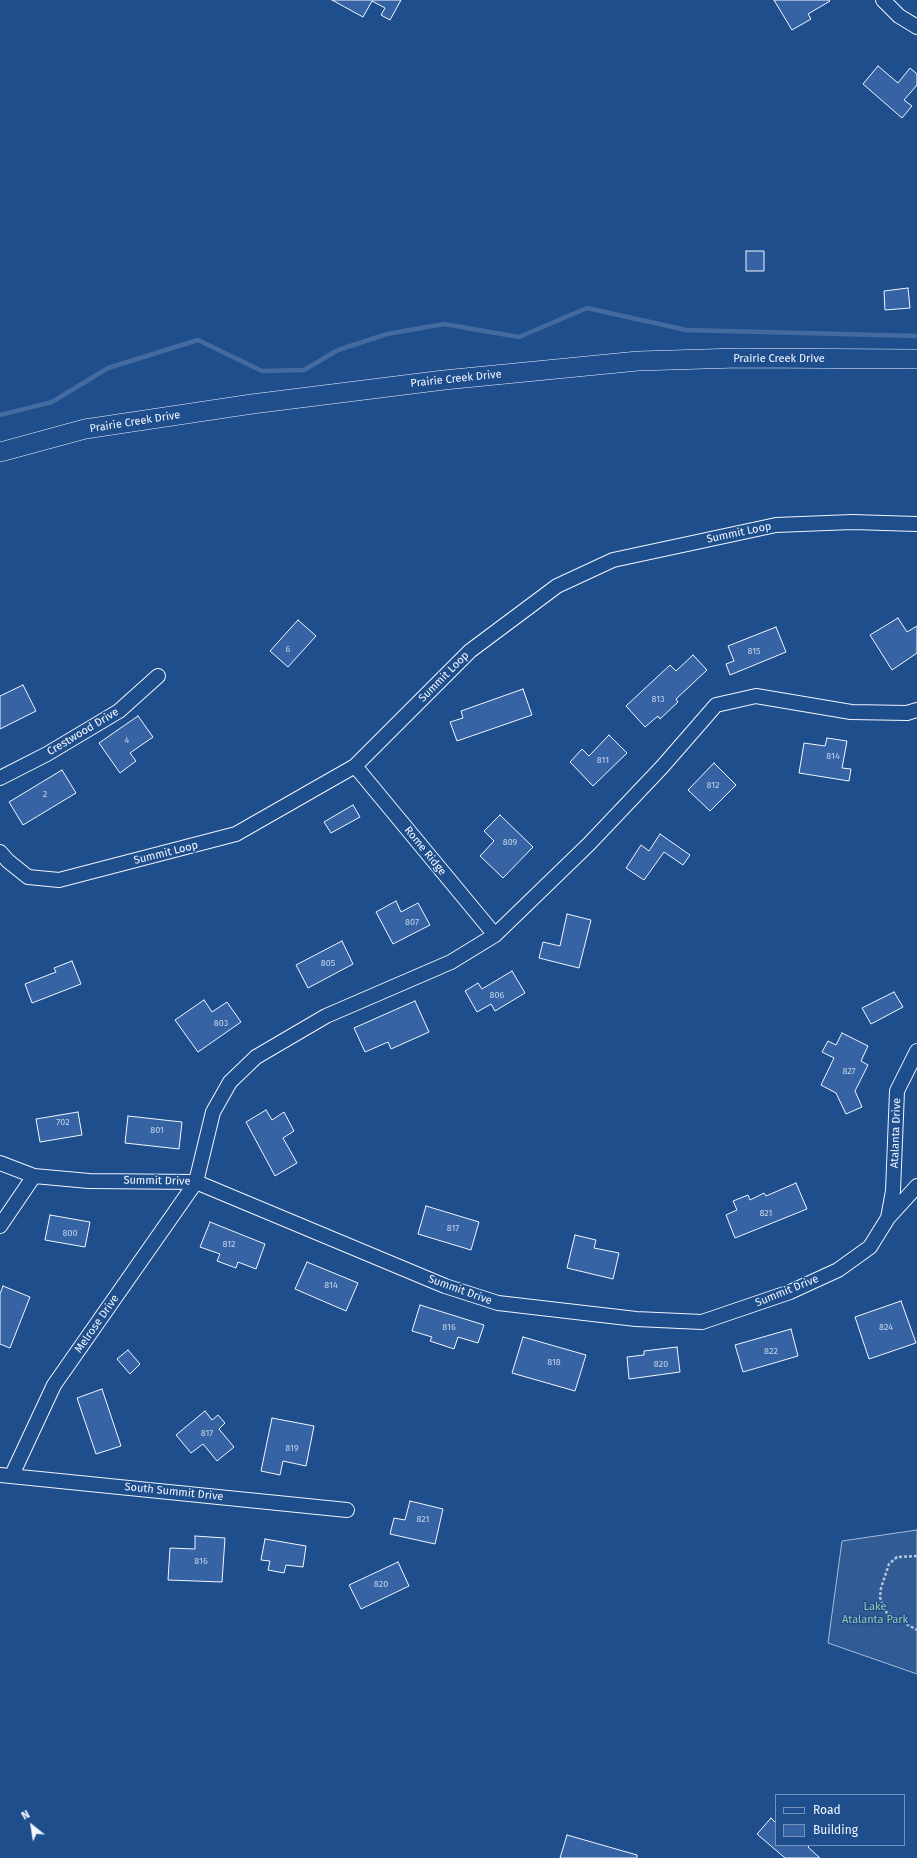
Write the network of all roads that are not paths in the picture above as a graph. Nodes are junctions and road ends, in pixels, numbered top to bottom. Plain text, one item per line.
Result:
1 (883, 0) edge
2 (917, 27) edge
3 (917, 359) edge
4 (0, 452) edge
5 (917, 524) edge
6 (158, 676) dead end
7 (917, 710) edge
8 (355, 766) junction
9 (0, 778) edge
10 (0, 852) edge
11 (494, 935) junction
12 (917, 1051) edge
13 (0, 1163) edge
14 (34, 1176) junction
15 (196, 1182) junction
16 (917, 1186) edge
17 (888, 1218) junction
18 (0, 1226) edge
19 (6, 1475) edge
20 (347, 1510) dead end

1 - 2 street
3 - 4 main road, Prairie Creek Drive
5 - 8 street, Summit Loop
6 - 9 street, Crestwood Drive
7 - 11 street
8 - 10 street, Summit Loop
8 - 11 street, Rome Ridge
11 - 15 street
12 - 17 street, Atalanta Drive
13 - 14 street
14 - 15 street, Summit Drive
14 - 18 street
15 - 17 street, Summit Drive
15 - 19 street, Melrose Drive
16 - 17 street, Summit Drive
19 - 20 street, South Summit Drive

